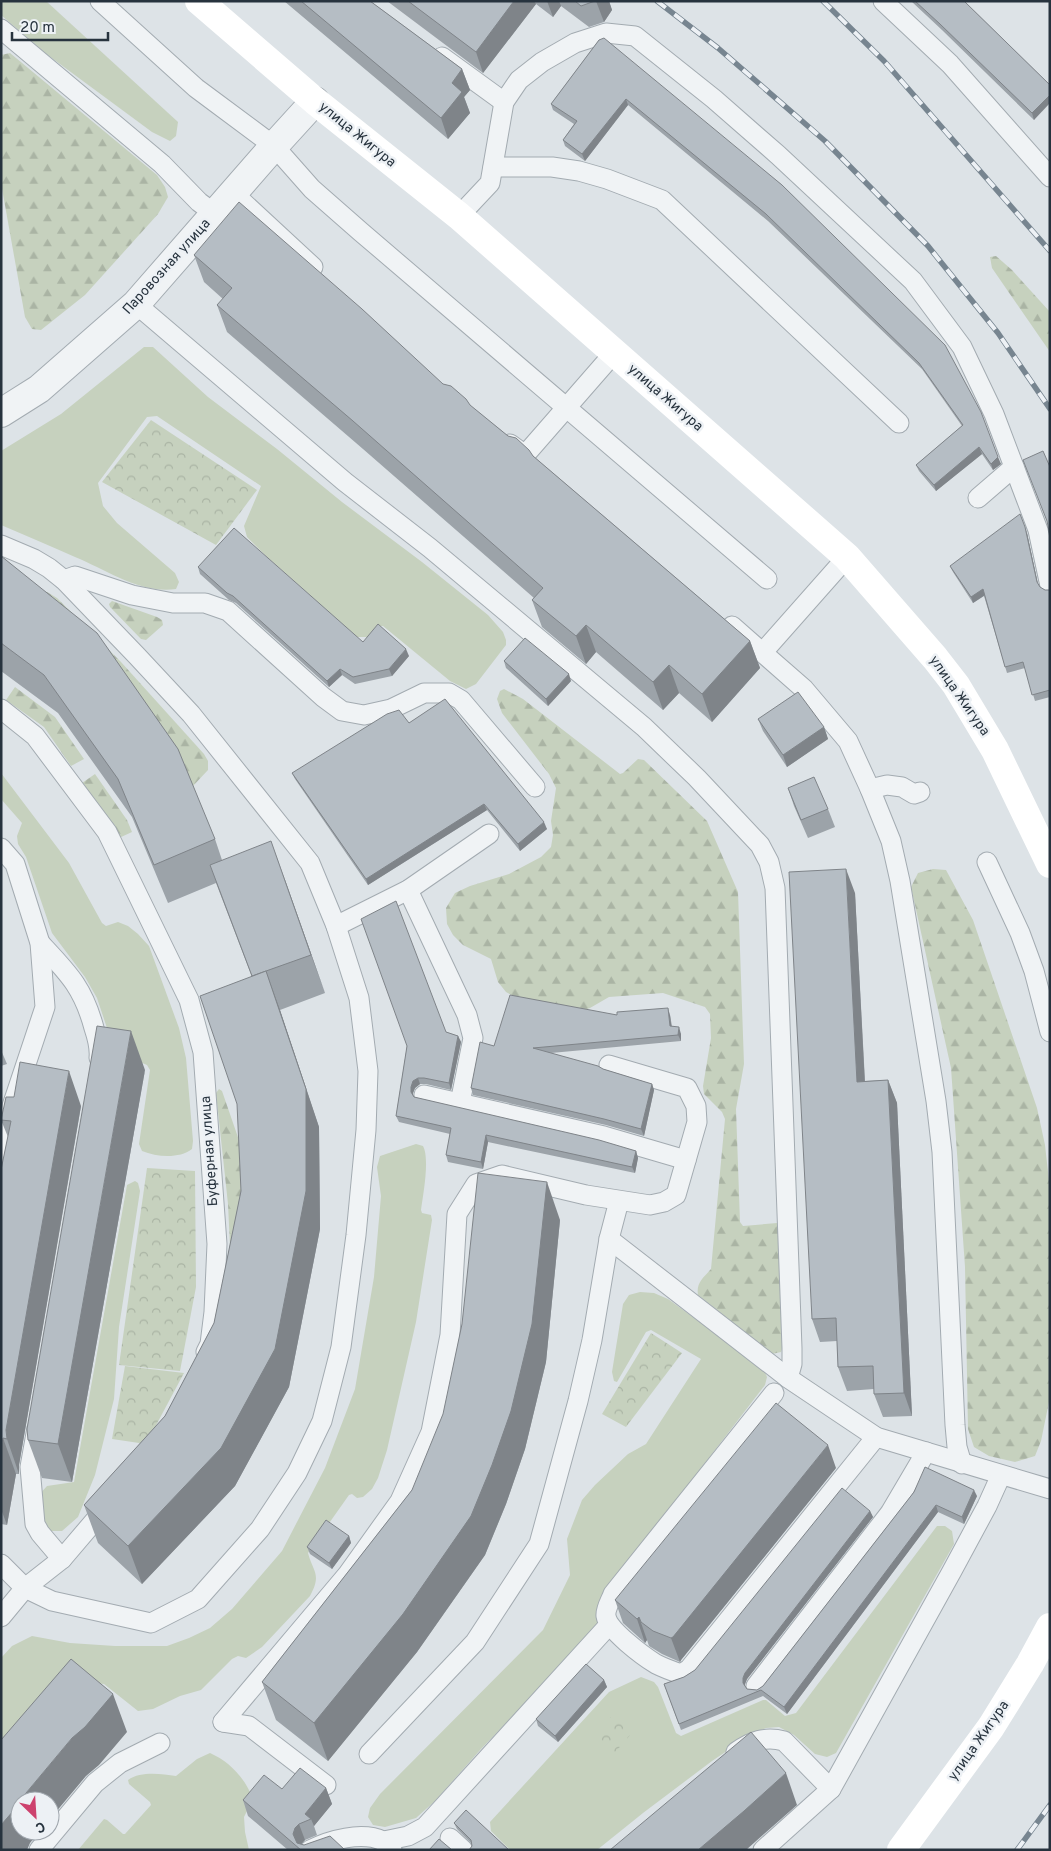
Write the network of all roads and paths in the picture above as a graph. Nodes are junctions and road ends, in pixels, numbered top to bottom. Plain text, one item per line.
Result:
1 (100, 1) edge
2 (199, 1) edge
3 (883, 1) edge
4 (1, 29) edge
5 (432, 49) edge
6 (315, 101) junction
7 (504, 102) junction
8 (274, 146) junction
9 (492, 166) junction
10 (1050, 177) edge
11 (233, 193) junction
12 (215, 214) junction
13 (459, 216) junction
14 (328, 281) edge
15 (136, 304) junction
16 (614, 353) junction
17 (564, 408) junction
18 (1, 413) edge
19 (898, 423) dead end
20 (494, 430) edge
21 (1014, 467) junction
22 (978, 498) dead end
23 (1, 545) edge
24 (847, 557) junction
25 (766, 579) dead end
26 (64, 580) junction
27 (1050, 586) edge
28 (717, 614) edge
29 (763, 652) junction
30 (1, 709) edge
31 (535, 786) dead end
32 (870, 789) junction
33 (920, 792) dead end
34 (489, 834) dead end
35 (1, 848) edge
36 (987, 862) dead end
37 (1050, 864) edge
38 (408, 890) junction
39 (336, 926) junction
40 (40, 943) junction
41 (1050, 1032) edge
42 (609, 1065) dead end
43 (96, 1079) edge
44 (424, 1094) dead end
45 (460, 1103) junction
46 (7, 1106) edge
47 (686, 1160) junction
48 (1, 1163) edge
49 (619, 1200) junction
50 (609, 1239) junction
51 (199, 1366) edge
52 (788, 1378) junction
53 (774, 1393) dead end
54 (40, 1408) edge
55 (876, 1437) junction
56 (926, 1452) junction
57 (962, 1464) junction
58 (1001, 1475) junction
59 (1050, 1489) edge
60 (118, 1493) edge
61 (62, 1559) junction
62 (1, 1564) edge
63 (25, 1588) junction
64 (1, 1617) edge
65 (609, 1625) junction
66 (1050, 1627) edge
67 (756, 1686) dead end
68 (160, 1743) dead end
69 (369, 1754) dead end
70 (720, 1765) edge
71 (326, 1785) edge
72 (831, 1789) junction
73 (388, 1845) edge
74 (39, 1850) edge
75 (310, 1850) edge
76 (764, 1850) edge
77 (900, 1850) edge

1 - 8 lane
2 - 6 main road, улица Жигура
3 - 10 lane
4 - 12 lane
5 - 7 lane
6 - 8 street, Паровозная улица
6 - 13 main road, улица Жигура
7 - 9 lane
7 - 21 lane
8 - 11 street, Паровозная улица
8 - 17 lane
9 - 13 lane
9 - 19 lane
11 - 12 street, Паровозная улица
11 - 14 lane
12 - 15 street, Паровозная улица
13 - 16 main road, улица Жигура
15 - 18 street, Паровозная улица
15 - 52 lane
16 - 17 lane
16 - 24 main road, улица Жигура
17 - 20 lane
17 - 25 lane
21 - 22 lane
21 - 27 lane
23 - 26 lane
24 - 29 lane
24 - 37 main road, улица Жигура
26 - 31 lane
26 - 39 lane
28 - 29 lane
29 - 32 lane
30 - 51 lane, Буферная улица
32 - 33 lane
32 - 57 lane
34 - 38 lane
35 - 40 lane
36 - 41 lane
38 - 39 lane
38 - 45 lane
39 - 63 lane
40 - 43 lane
40 - 46 lane
42 - 47 lane
44 - 45 lane
45 - 47 lane
46 - 48 lane
47 - 49 lane
49 - 50 lane
49 - 71 lane
50 - 52 lane
50 - 69 lane
52 - 55 lane
53 - 65 lane
54 - 61 lane
55 - 56 lane
55 - 65 lane
56 - 57 lane
56 - 67 lane
57 - 58 lane
58 - 59 lane
58 - 72 lane
60 - 61 lane
61 - 63 lane
62 - 63 lane
63 - 64 lane
65 - 73 lane
66 - 77 main road, улица Жигура
68 - 74 lane
70 - 72 lane
72 - 76 lane
73 - 75 lane

